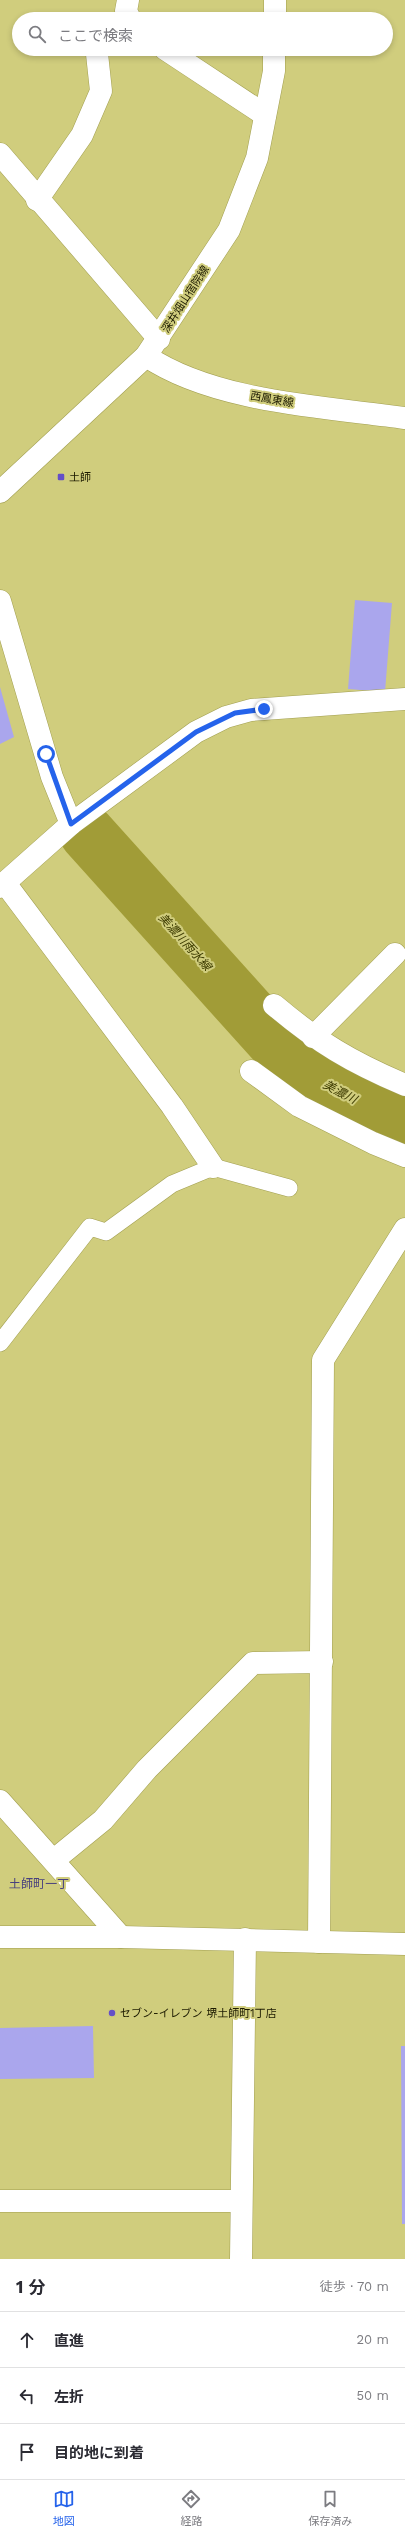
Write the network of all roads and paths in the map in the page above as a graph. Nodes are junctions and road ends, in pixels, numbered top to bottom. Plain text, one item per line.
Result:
1 (128, 0) edge
2 (275, 0) edge
3 (127, 12) edge
4 (275, 12) edge
5 (97, 56) edge
6 (176, 56) edge
7 (274, 56) edge
8 (265, 115) junction
9 (0, 154) edge
10 (37, 200) junction
11 (159, 339) junction
12 (146, 356) junction
13 (405, 418) edge
14 (0, 492) edge
15 (0, 601) edge
16 (405, 699) edge
17 (71, 824) junction
18 (3, 885) edge
19 (395, 954) dead end
20 (274, 1005) dead end
21 (313, 1037) junction
22 (251, 1071) dead end
23 (405, 1085) edge
24 (405, 1156) edge
25 (213, 1167) junction
26 (289, 1188) dead end
27 (405, 1229) edge
28 (0, 1343) edge
29 (322, 1662) junction
30 (0, 1801) edge
31 (54, 1860) junction
32 (0, 1936) edge
33 (121, 1937) junction
34 (245, 1939) junction
35 (319, 1942) junction
36 (405, 1944) edge
37 (0, 2201) edge
38 (240, 2201) junction
39 (241, 2259) edge

1 - 3 street
2 - 4 street
5 - 10 street
6 - 8 street
7 - 8 street, 深井畑山宿院線
8 - 11 street, 深井畑山宿院線
9 - 10 street
10 - 11 street
11 - 12 street, 深井畑山宿院線
12 - 13 street, 西鳳東線
12 - 14 street, 深井畑山宿院線
15 - 17 street
16 - 17 street
17 - 18 street
18 - 25 street
19 - 21 street
20 - 21 street
21 - 23 street
22 - 24 street
25 - 26 lane
25 - 28 lane
27 - 29 street
29 - 31 street
29 - 35 street
30 - 31 street
31 - 33 street
32 - 33 street
33 - 34 street
34 - 35 street
34 - 38 street
35 - 36 street
37 - 38 street
38 - 39 street

